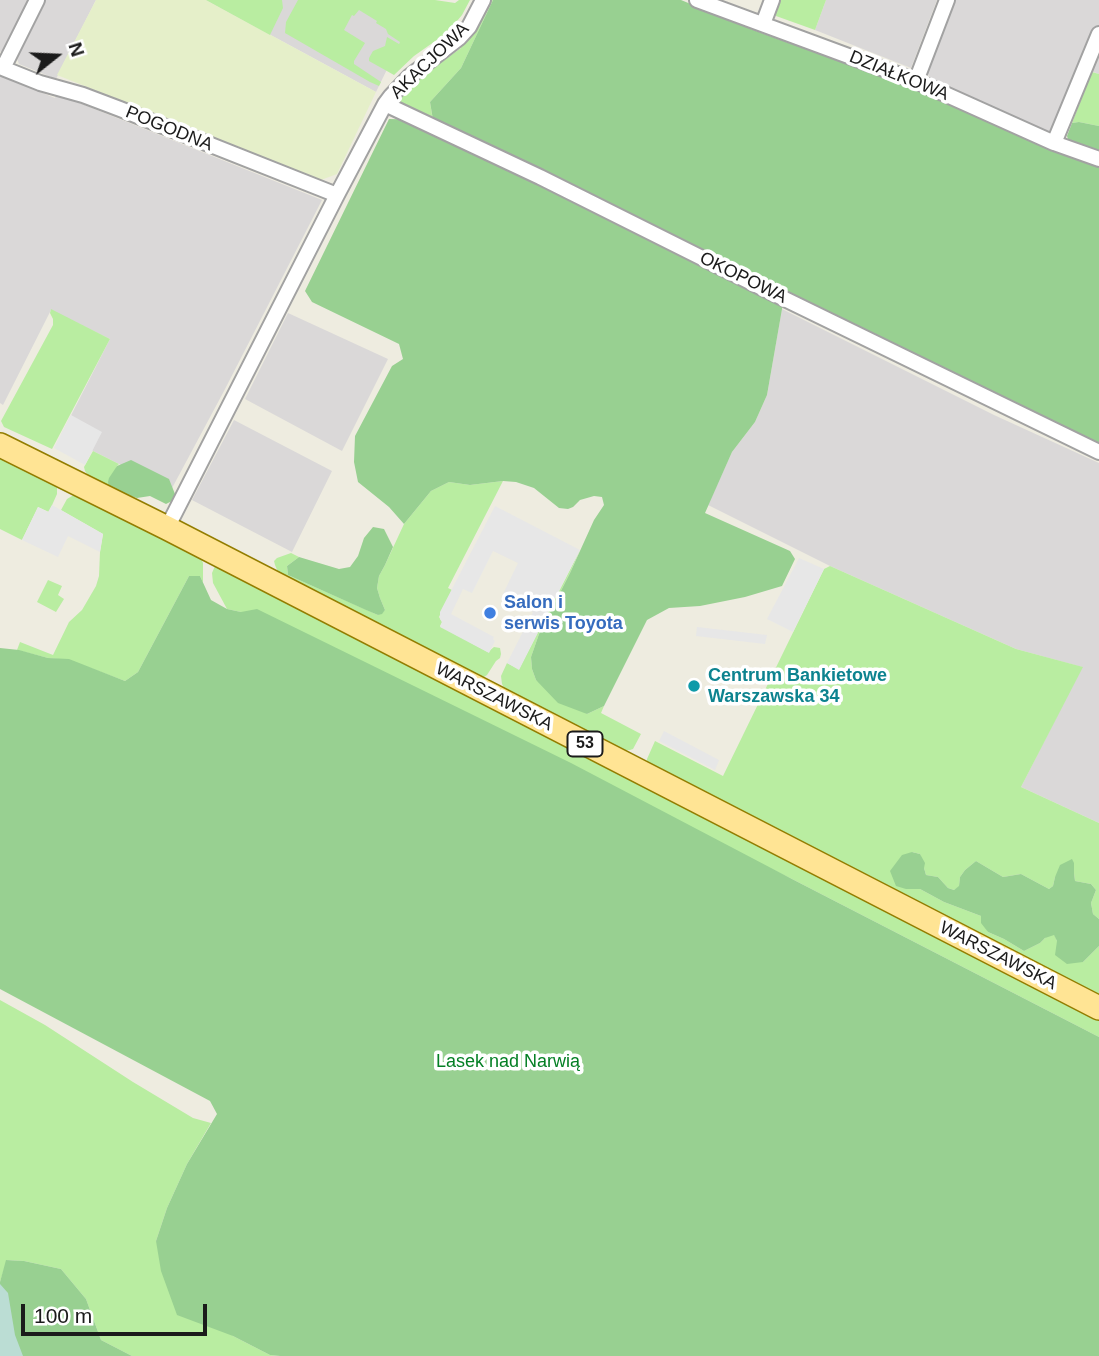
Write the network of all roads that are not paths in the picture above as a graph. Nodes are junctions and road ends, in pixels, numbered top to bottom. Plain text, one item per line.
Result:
1 (37, 0) edge
2 (484, 0) edge
3 (697, 0) edge
4 (772, 0) edge
5 (947, 0) edge
6 (763, 24) junction
7 (1099, 34) edge
8 (1, 67) edge
9 (916, 81) junction
10 (386, 104) junction
11 (1054, 144) junction
12 (1099, 159) edge
13 (337, 195) junction
14 (0, 445) edge
15 (1099, 452) edge
16 (167, 528) junction
17 (1099, 1007) edge

1 - 8 street
2 - 10 street, AKACJOWA
3 - 6 street, DZIAŁKOWA
4 - 6 street
5 - 9 street
6 - 9 street, DZIAŁKOWA
7 - 11 street
8 - 13 street, POGODNA
9 - 11 street, DZIAŁKOWA
10 - 13 street, AKACJOWA
10 - 15 street, OKOPOWA
11 - 12 street, DZIAŁKOWA
13 - 16 street, AKACJOWA
14 - 16 main road, WARSZAWSKA / 53
16 - 17 main road, WARSZAWSKA / 53

